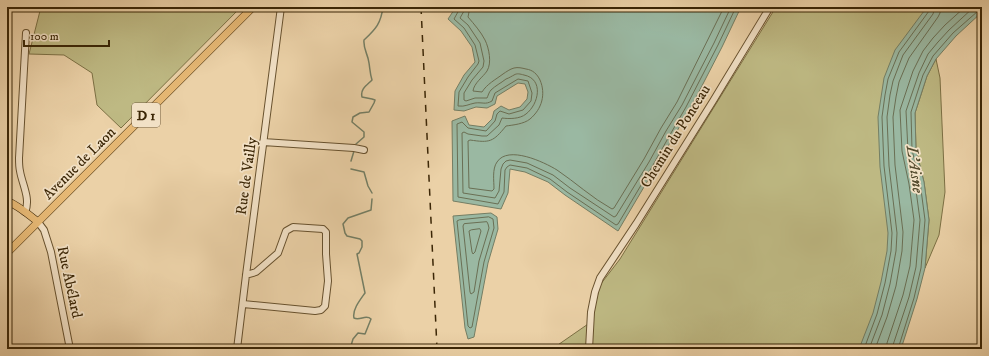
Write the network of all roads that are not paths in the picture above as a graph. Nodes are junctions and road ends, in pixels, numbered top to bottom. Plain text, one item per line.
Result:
1 (253, 7) edge
2 (281, 7) edge
3 (770, 7) edge
4 (26, 33) dead end
5 (263, 142) junction
6 (364, 150) dead end
7 (7, 201) edge
8 (25, 212) junction
9 (38, 222) junction
10 (7, 253) edge
11 (246, 275) junction
12 (243, 304) junction
13 (70, 349) edge
14 (237, 349) edge
15 (589, 349) edge

1 - 9 main road, Avenue de Laon / D 1
2 - 5 street, Rue de Vailly
3 - 15 street, Chemin du Ponceau
4 - 8 street
5 - 6 street
5 - 11 street, Rue de Vailly
7 - 8 main road
8 - 9 main road
9 - 10 main road, Avenue de Laon
9 - 13 street, Rue Abélard
11 - 12 street, Rue de Vailly
11 - 12 street
12 - 14 street, Rue de Vailly

